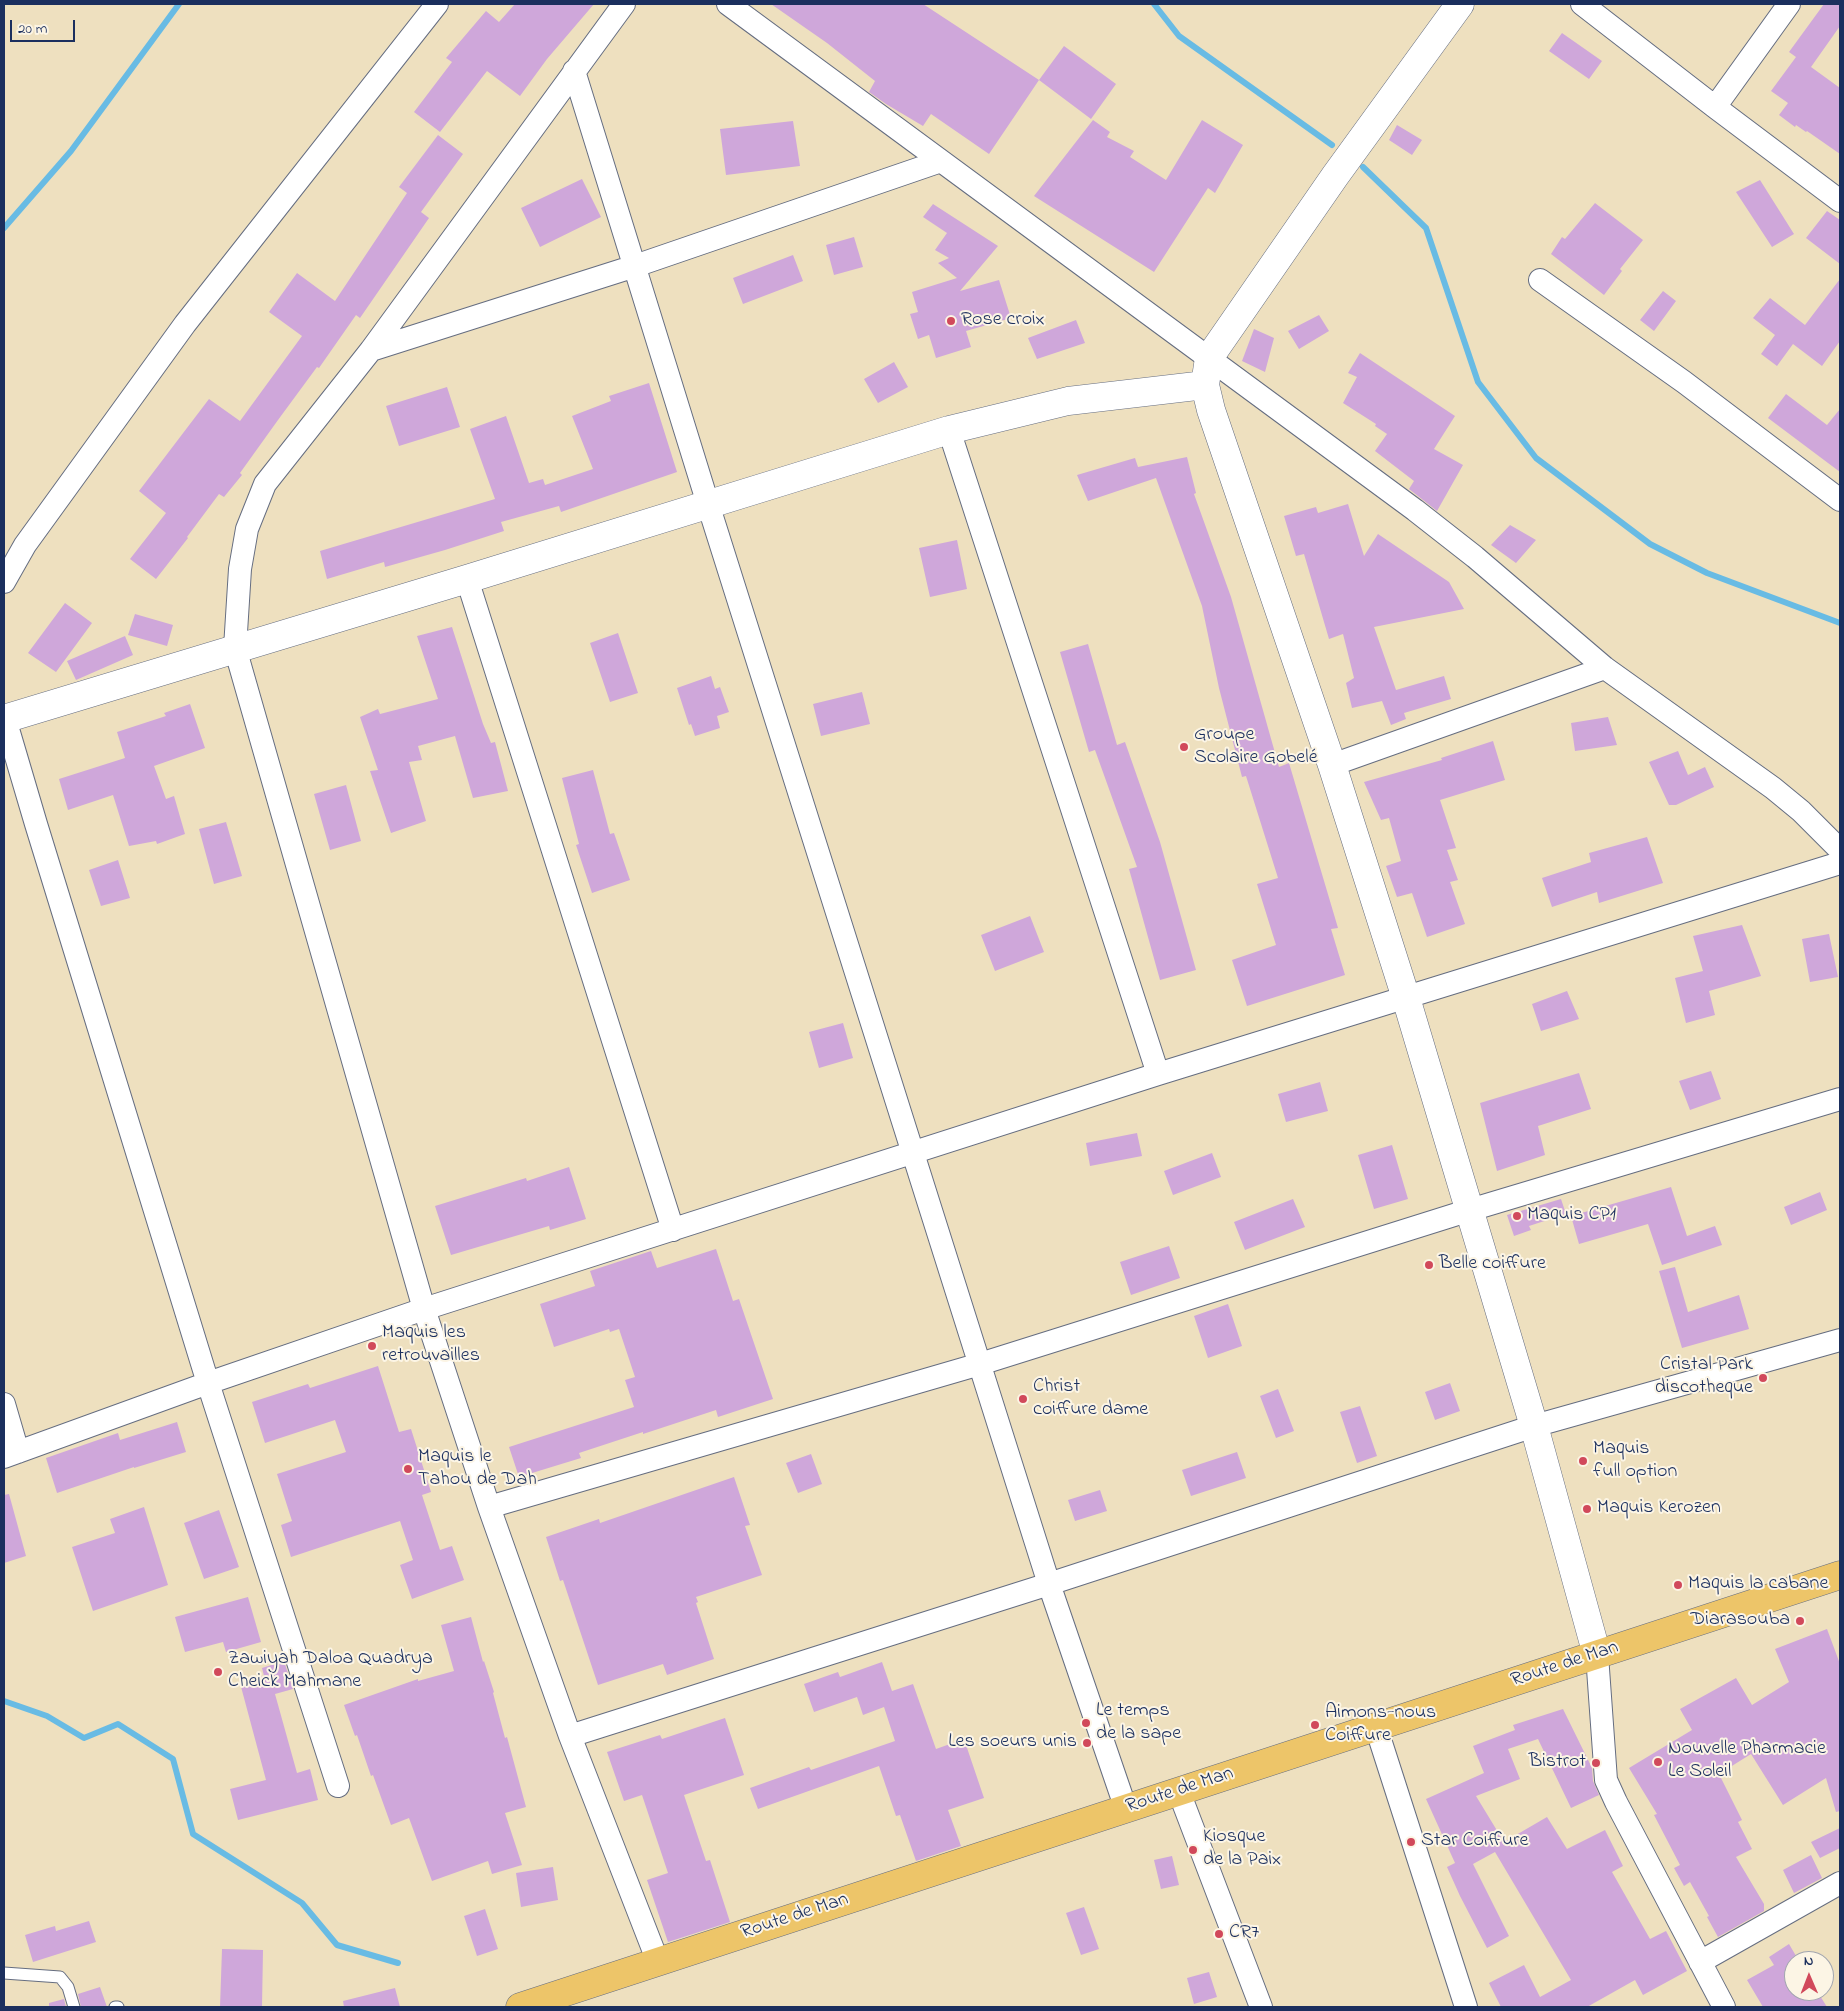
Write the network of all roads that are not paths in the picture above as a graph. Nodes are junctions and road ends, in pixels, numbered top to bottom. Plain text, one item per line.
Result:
1 (437, 4) edge
2 (624, 4) edge
3 (728, 4) edge
4 (1460, 4) edge
5 (1582, 4) edge
6 (1789, 4) edge
7 (574, 71) junction
8 (1715, 107) junction
9 (941, 161) junction
10 (1840, 201) edge
11 (635, 266) junction
12 (1540, 280) dead end
13 (371, 350) junction
14 (1209, 358) junction
15 (1205, 385) junction
16 (949, 430) junction
17 (1840, 500) edge
18 (708, 504) junction
19 (467, 579) junction
20 (4, 582) edge
21 (235, 648) junction
22 (1605, 668) junction
23 (5, 719) edge
24 (1332, 765) junction
25 (1840, 850) edge
26 (1840, 863) edge
27 (1406, 998) junction
28 (1158, 1074) junction
29 (1840, 1099) edge
30 (913, 1153) junction
31 (1470, 1210) junction
32 (673, 1230) junction
33 (424, 1309) junction
34 (1840, 1340) edge
35 (980, 1364) junction
36 (208, 1383) junction
37 (4, 1404) edge
38 (1534, 1426) junction
39 (11, 1454) edge
40 (489, 1507) junction
41 (1838, 1580) edge
42 (1049, 1584) junction
43 (1597, 1655) junction
44 (1376, 1727) junction
45 (570, 1736) junction
46 (338, 1786) dead end
47 (1179, 1792) junction
48 (1126, 1809) junction
49 (1840, 1883) edge
50 (658, 1962) junction
51 (1700, 1962) junction
52 (4, 1973) edge
53 (74, 2007) edge
54 (520, 2007) edge
55 (1261, 2007) edge
56 (1466, 2007) edge
57 (1724, 2007) edge

1 - 20 street
2 - 7 street
3 - 9 street
4 - 14 street
5 - 8 street
6 - 8 street
7 - 11 street
7 - 13 street
8 - 10 street
9 - 11 street
9 - 14 street
11 - 13 street
11 - 18 street
12 - 17 street
13 - 21 street
14 - 15 street
14 - 22 street
15 - 16 street
15 - 24 street
16 - 18 street
16 - 28 street
18 - 19 street
18 - 30 street
19 - 21 street
19 - 32 street
21 - 23 street
21 - 33 street
22 - 24 street
22 - 25 street
23 - 36 street
24 - 27 street
26 - 27 street
27 - 28 street
27 - 31 street
28 - 30 street
29 - 31 street
30 - 32 street
30 - 35 street
31 - 35 street
31 - 38 street
32 - 33 street
33 - 36 street
33 - 40 street
34 - 38 street
35 - 40 street
35 - 42 street
36 - 39 street
36 - 46 street
37 - 39 street
38 - 42 street
38 - 43 street
40 - 45 street
41 - 43 highway, Route de Man
42 - 45 street
42 - 48 street
43 - 44 highway, Route de Man
43 - 51 street
44 - 47 highway, Route de Man
44 - 56 street
45 - 50 street
47 - 48 highway, Route de Man
47 - 55 street
48 - 50 highway, Route de Man
49 - 51 street
50 - 54 highway, Route de Man
51 - 57 street
52 - 53 lane

